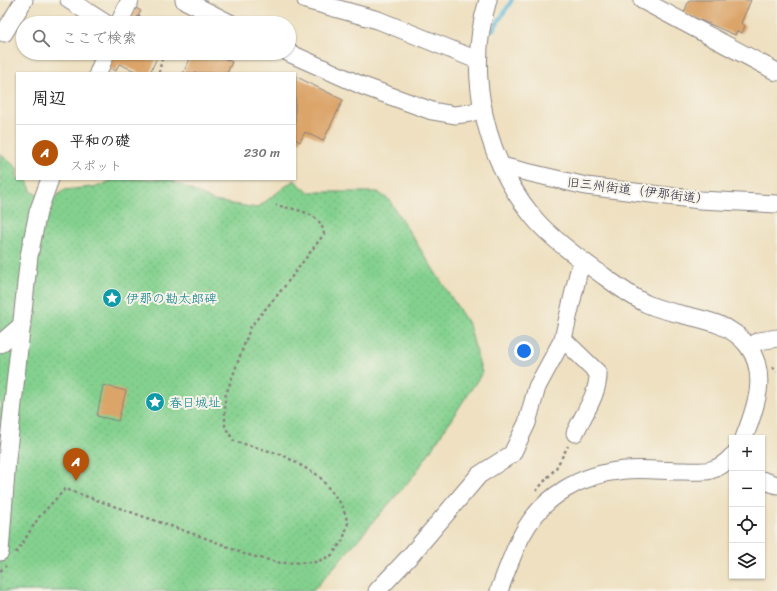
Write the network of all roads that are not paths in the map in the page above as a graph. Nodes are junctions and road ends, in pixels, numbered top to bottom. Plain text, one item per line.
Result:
1 (24, 0) edge
2 (69, 0) edge
3 (130, 0) edge
4 (184, 0) edge
5 (488, 0) edge
6 (642, 0) edge
7 (312, 1) edge
8 (94, 16) edge
9 (122, 16) edge
10 (216, 16) edge
11 (4, 33) dead end
12 (296, 56) edge
13 (103, 60) edge
14 (477, 60) junction
15 (98, 72) edge
16 (777, 72) edge
17 (483, 108) junction
18 (501, 166) junction
19 (50, 180) edge
20 (777, 204) edge
21 (583, 261) junction
22 (22, 325) junction
23 (777, 338) edge
24 (563, 339) junction
25 (0, 344) edge
26 (749, 346) junction
27 (575, 434) road end
28 (745, 435) edge
29 (729, 465) edge
30 (765, 481) edge
31 (777, 485) edge
32 (7, 558) edge
33 (377, 591) edge
34 (499, 591) edge

1 - 11 street
2 - 8 street
3 - 9 street
4 - 10 street
5 - 14 street
6 - 16 street
7 - 14 street
12 - 17 street
13 - 15 street
14 - 17 street
17 - 18 street
18 - 20 street, 旧三州街道（伊那街道）
18 - 21 street
19 - 22 street
21 - 24 street
21 - 26 street
22 - 25 street
22 - 32 street
23 - 26 street
24 - 27 street
24 - 33 street
26 - 28 street
29 - 34 street
30 - 31 street

